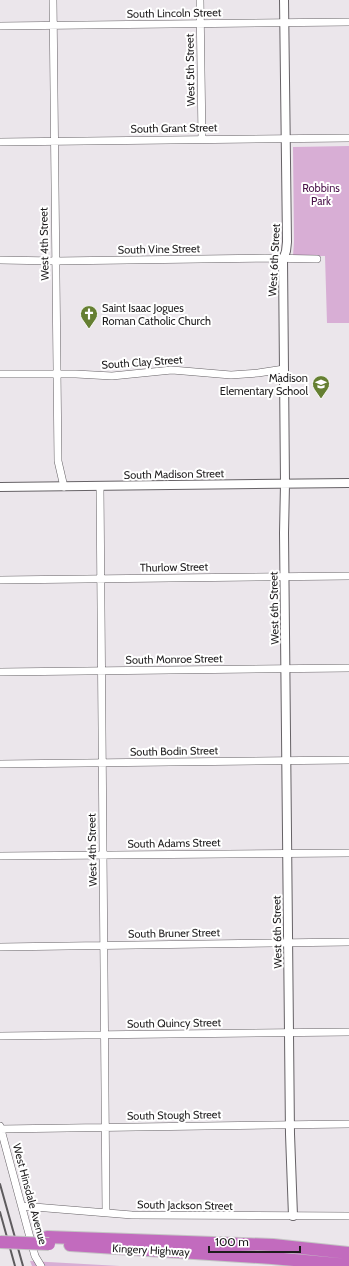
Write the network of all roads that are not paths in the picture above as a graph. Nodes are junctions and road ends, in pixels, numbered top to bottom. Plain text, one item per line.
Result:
1 (53, 0) edge
2 (200, 0) edge
3 (284, 0) edge
4 (284, 22) junction
5 (349, 22) edge
6 (201, 24) junction
7 (0, 26) edge
8 (53, 26) junction
9 (286, 138) junction
10 (349, 138) edge
11 (202, 139) junction
12 (54, 141) junction
13 (0, 142) edge
14 (317, 259) dead end
15 (0, 260) edge
16 (283, 260) junction
17 (55, 261) junction
18 (284, 369) junction
19 (0, 374) edge
20 (56, 374) junction
21 (349, 483) edge
22 (285, 484) junction
23 (100, 486) junction
24 (64, 487) junction
25 (0, 488) edge
26 (285, 576) junction
27 (349, 576) edge
28 (101, 579) junction
29 (0, 580) edge
30 (349, 668) edge
31 (286, 669) junction
32 (102, 671) junction
33 (0, 672) edge
34 (349, 760) edge
35 (286, 761) junction
36 (102, 763) junction
37 (0, 764) edge
38 (288, 853) junction
39 (349, 853) edge
40 (104, 855) junction
41 (0, 856) edge
42 (349, 942) edge
43 (288, 943) junction
44 (104, 945) junction
45 (0, 947) edge
46 (349, 1032) edge
47 (289, 1033) junction
48 (105, 1035) junction
49 (0, 1036) edge
50 (349, 1124) edge
51 (290, 1125) junction
52 (106, 1127) junction
53 (0, 1128) edge
54 (22, 1206) junction
55 (106, 1213) junction
56 (292, 1216) junction
57 (349, 1216) edge
58 (0, 1234) edge
59 (48, 1240) junction
60 (0, 1242) edge
61 (349, 1253) edge
62 (349, 1265) edge
63 (41, 1266) edge

1 - 8 street, West 4th Street
2 - 6 street, West 5th Street
3 - 4 street, West 6th Street
4 - 5 street, South Lincoln Street
4 - 6 street, South Lincoln Street
4 - 9 street, West 6th Street
6 - 8 street, South Lincoln Street
6 - 11 street, West 5th Street
7 - 8 street, South Lincoln Street
8 - 12 street, West 4th Street
9 - 10 street, South Grant Street
9 - 11 street, South Grant Street
9 - 16 street, West 6th Street
11 - 12 street, South Grant Street
12 - 13 street, South Grant Street
12 - 17 street, West 4th Street
14 - 16 street, South Vine Street
15 - 17 street, South Vine Street
16 - 17 street, South Vine Street
16 - 18 street, West 6th Street
17 - 20 street, West 4th Street
18 - 20 street, South Clay Street
18 - 22 street, West 6th Street
19 - 20 street, South Clay Street
20 - 24 street, West 4th Street
21 - 22 street, South Madison Street
22 - 23 street, South Madison Street
22 - 26 street, West 6th Street
23 - 24 street, South Madison Street
23 - 28 street, West 4th Street
24 - 25 street, South Madison Street
26 - 27 street, Thurlow Street
26 - 28 street, Thurlow Street
26 - 31 street, West 6th Street
28 - 29 street, Thurlow Street
28 - 32 street, West 4th Street
30 - 31 street, South Monroe Street
31 - 32 street, South Monroe Street
31 - 35 street, West 6th Street
32 - 33 street, South Monroe Street
32 - 36 street, West 4th Street
34 - 35 street, South Bodin Street
35 - 36 street, South Bodin Street
35 - 38 street, West 6th Street
36 - 37 street, South Bodin Street
36 - 40 street, West 4th Street
38 - 39 street, South Adams Street
38 - 40 street, South Adams Street
38 - 43 street, West 6th Street
40 - 41 street, South Adams Street
40 - 44 street, West 4th Street
42 - 43 street, South Bruner Street
43 - 44 street, South Bruner Street
43 - 47 street, West 6th Street
44 - 45 street, South Bruner Street
44 - 48 street, West 4th Street
46 - 47 street, South Quincy Street
47 - 48 street, South Quincy Street
47 - 51 street, West 6th Street
48 - 49 street, South Quincy Street
48 - 52 street, West 4th Street
50 - 51 street, South Stough Street
51 - 52 street, South Stough Street
51 - 56 street, West 6th Street
52 - 53 street, South Stough Street
52 - 55 street, West 4th Street
53 - 54 street, West Hinsdale Avenue
54 - 55 street, South Jackson Street
54 - 63 street, West Hinsdale Avenue
55 - 56 street, South Jackson Street
56 - 57 street, South Jackson Street
58 - 59 highway, Kingery Highway
59 - 60 highway, Kingery Highway, bridge
59 - 61 highway, Kingery Highway
59 - 62 highway, Kingery Highway

